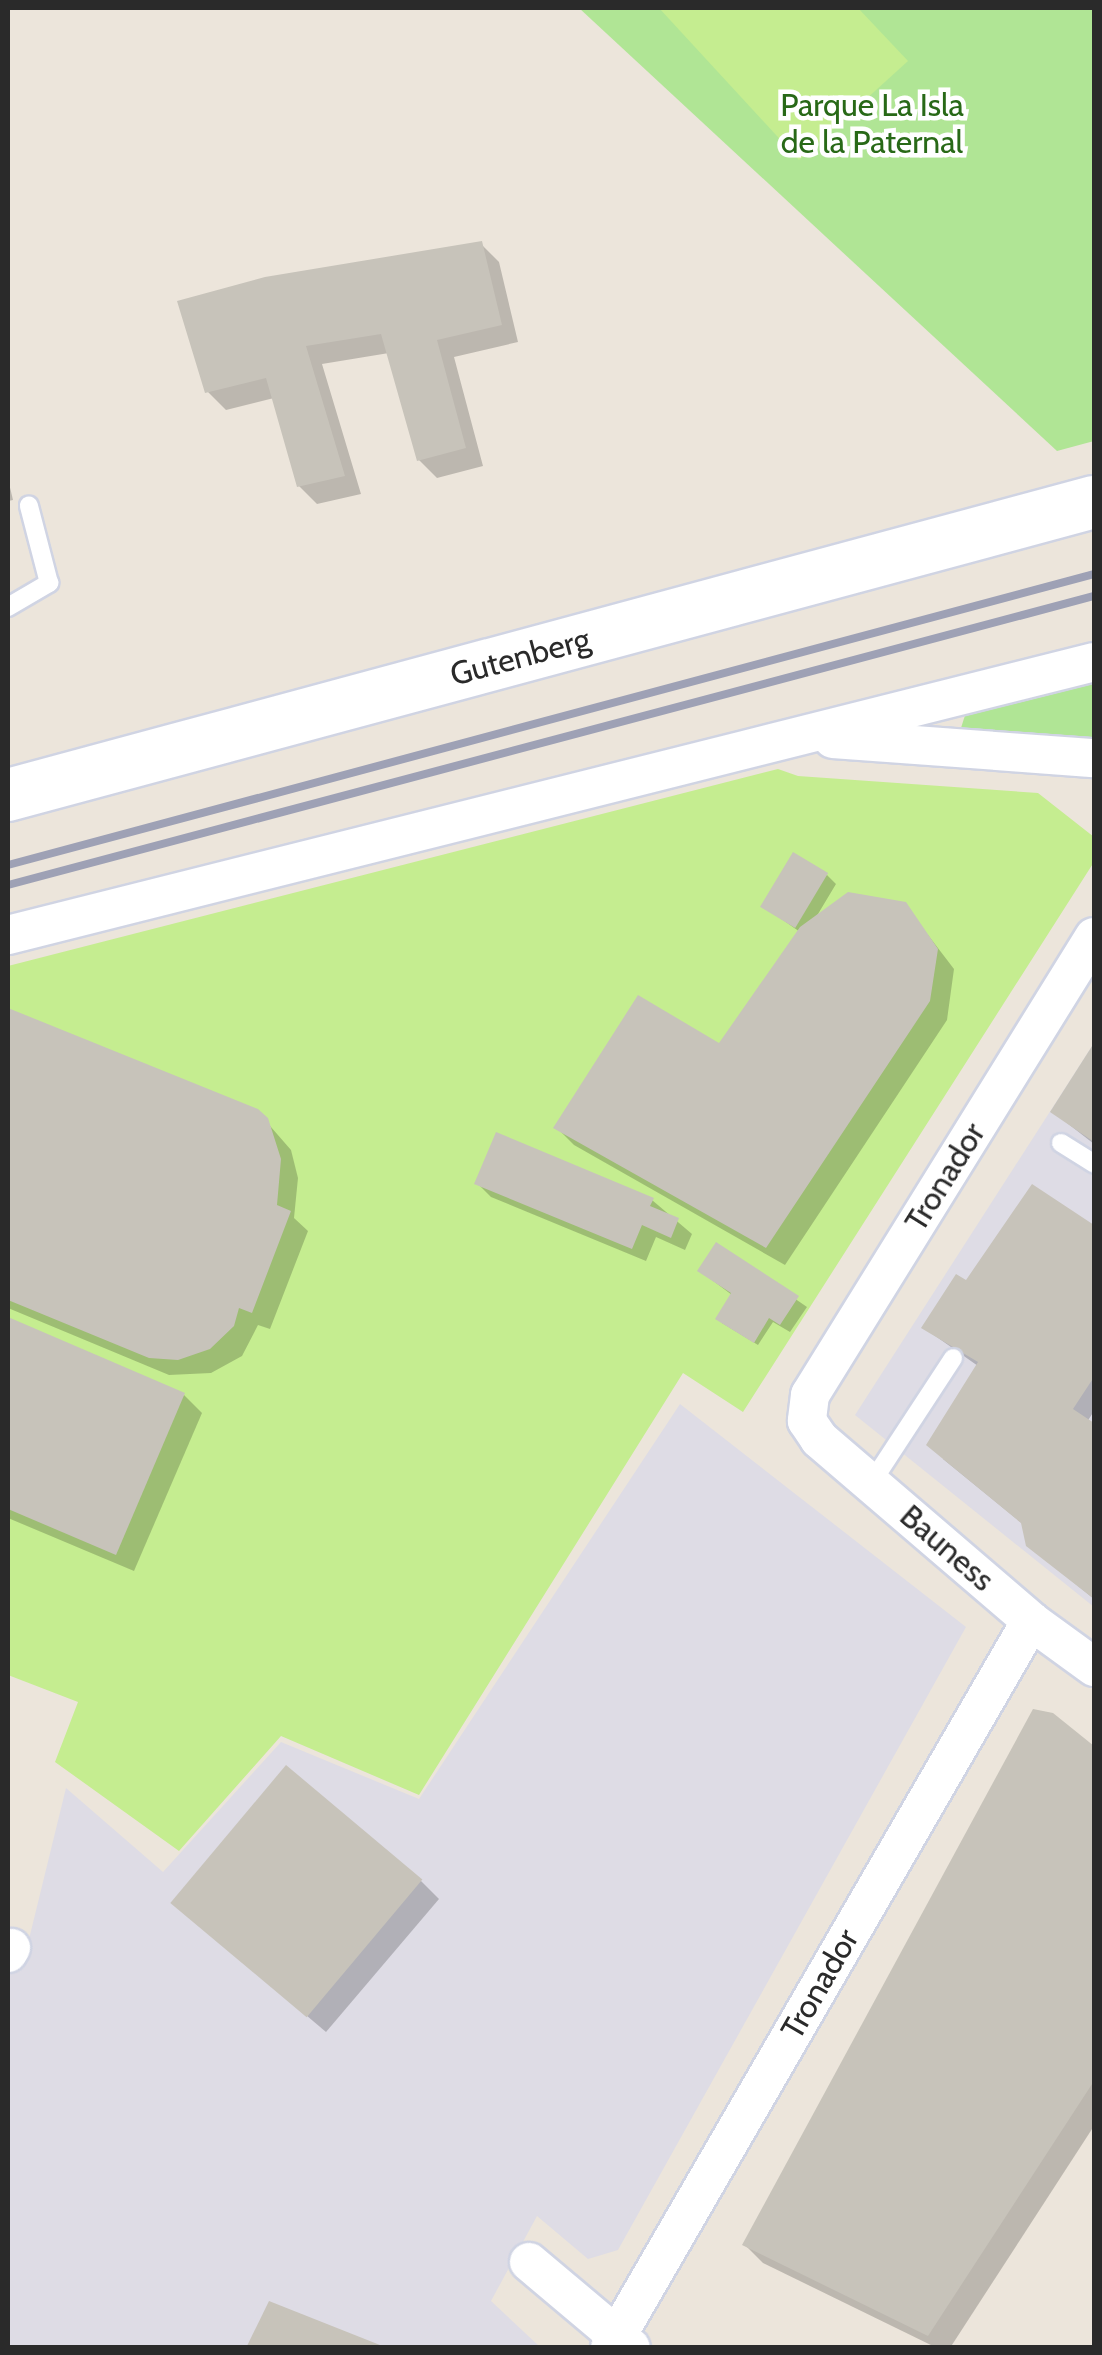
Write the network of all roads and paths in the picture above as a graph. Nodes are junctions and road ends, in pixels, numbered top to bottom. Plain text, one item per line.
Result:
1 (1094, 502) edge
2 (30, 506) dead end
3 (8, 607) edge
4 (1094, 662) edge
5 (795, 736) junction
6 (1094, 758) edge
7 (8, 795) edge
8 (8, 935) edge
9 (1094, 937) edge
10 (1061, 1143) dead end
11 (1094, 1164) edge
12 (952, 1358) dead end
13 (807, 1421) joint
14 (872, 1482) junction
15 (1031, 1621) junction
16 (1094, 1667) edge
17 (529, 2262) dead end
18 (619, 2344) edge

1 - 7 street, Gutenberg
2 - 3 lane
4 - 5 street
5 - 6 street
5 - 8 street
9 - 13 street, Tronador
10 - 11 lane
12 - 14 lane
13 - 14 street, Bauness
14 - 15 street, Bauness
15 - 16 street, Bauness
15 - 18 street, Tronador
17 - 18 street

